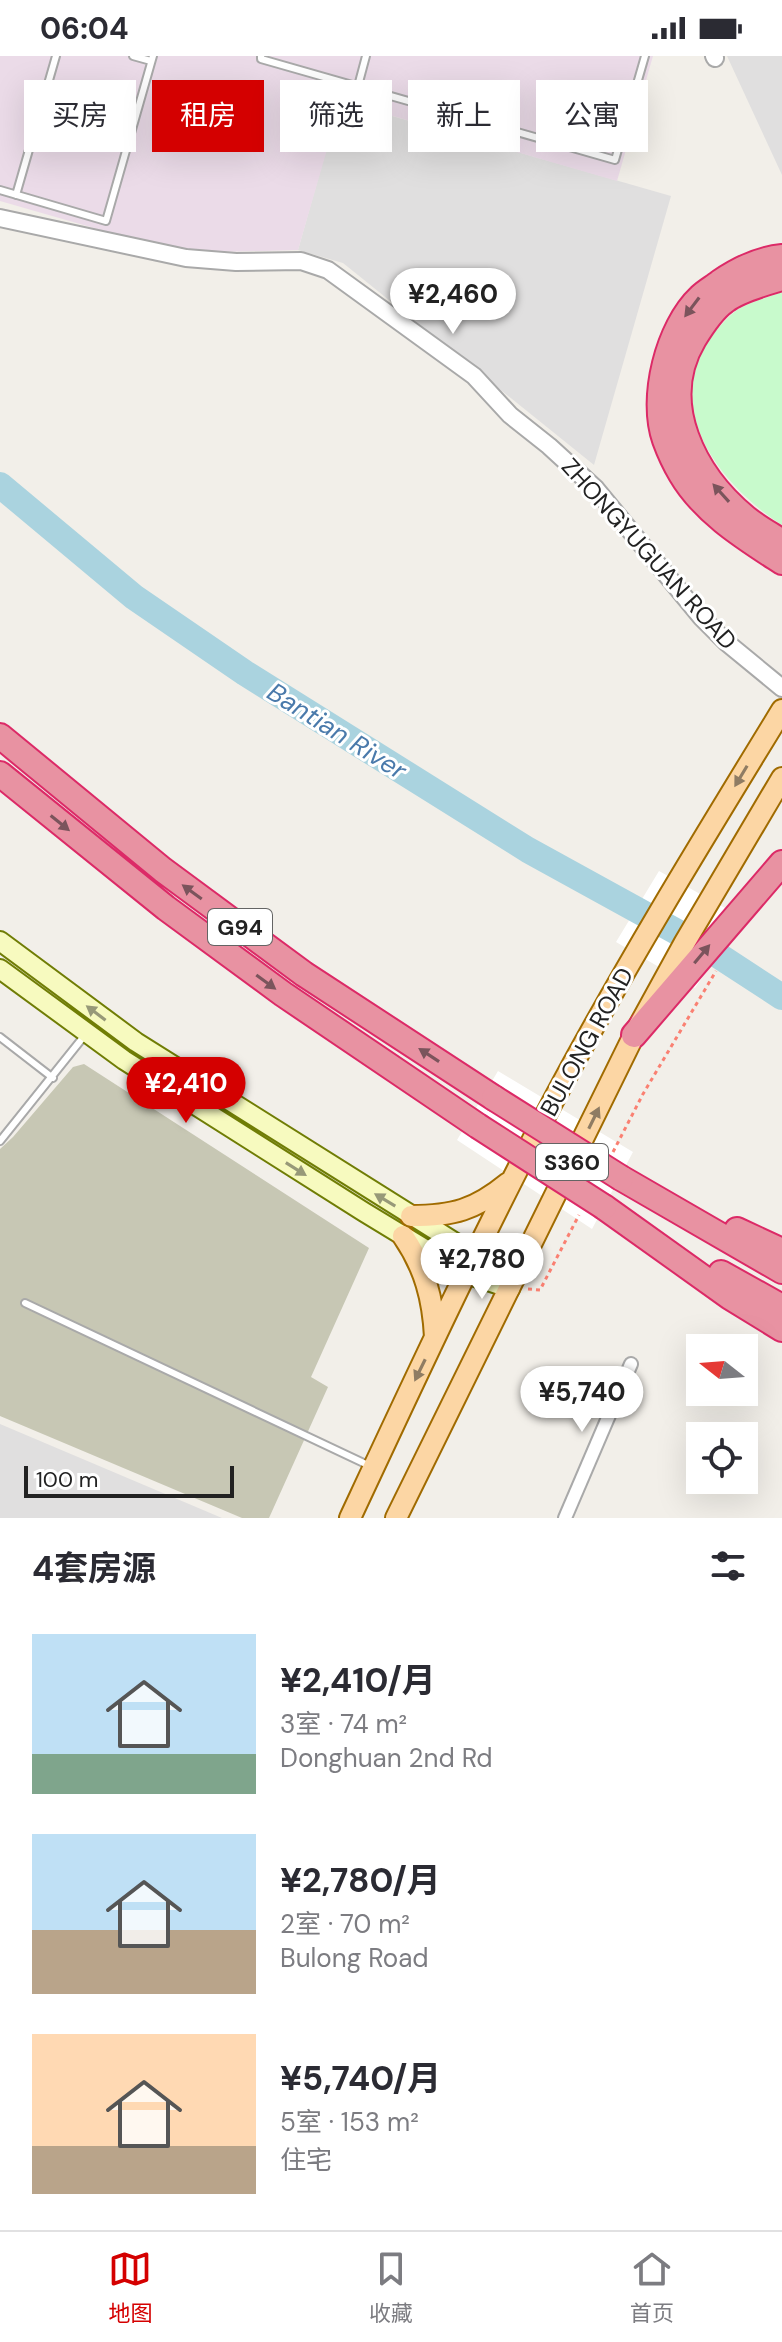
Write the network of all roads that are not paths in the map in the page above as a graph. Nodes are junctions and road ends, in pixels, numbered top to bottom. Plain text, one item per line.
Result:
1 (56, 56) edge
2 (133, 56) edge
3 (261, 56) edge
4 (366, 56) edge
5 (645, 56) edge
6 (152, 59) edge
7 (336, 80) edge
8 (360, 80) edge
9 (392, 96) edge
10 (0, 190) edge
11 (16, 195) junction
12 (0, 218) edge
13 (782, 257) edge
14 (782, 278) edge
15 (782, 542) edge
16 (782, 562) edge
17 (782, 688) edge
18 (782, 710) edge
19 (0, 736) edge
20 (0, 774) edge
21 (782, 778) edge
22 (782, 863) edge
23 (0, 941) edge
24 (0, 969) edge
25 (87, 1033) junction
26 (634, 1035) junction
27 (0, 1037) edge
28 (53, 1078) junction
29 (0, 1141) edge
30 (514, 1178) junction
31 (667, 1206) junction
32 (594, 1207) junction
33 (411, 1216) junction
34 (403, 1236) junction
35 (782, 1251) edge
36 (475, 1255) junction
37 (782, 1271) edge
38 (466, 1274) junction
39 (510, 1289) junction
40 (25, 1303) dead end
41 (782, 1307) edge
42 (782, 1329) edge
43 (435, 1338) junction
44 (631, 1364) dead end
45 (374, 1468) junction
46 (350, 1518) edge
47 (396, 1518) edge
48 (565, 1518) edge

1 - 11 lane
2 - 6 lane
3 - 7 lane
4 - 8 lane
5 - 9 lane
6 - 11 lane
10 - 11 lane
12 - 17 street, ZHONGYUGUAN ROAD
13 -> 16 highway
15 -> 14 highway
18 -> 30 main road, BULONG ROAD / S360
31 -> 19 highway, G94, bridge
20 -> 32 highway, G94, bridge
21 - 26 main road, BULONG ROAD / S360
26 -> 22 highway
33 -> 23 main road
24 - 25 main road
25 - 28 lane
25 -> 34 main road
39 -> 26 main road, BULONG ROAD / S360
27 - 28 lane
28 - 29 lane
30 - 33 main road
30 - 36 main road, BULONG ROAD / S360
31 - 35 highway
31 - 37 highway, G94
32 - 41 highway, G94
32 - 42 highway
33 - 36 main road
34 - 38 main road
34 - 43 main road
36 - 38 main road, BULONG ROAD / S360
36 - 39 main road
38 - 39 main road
38 - 43 main road, BULONG ROAD / S360
39 - 47 main road, BULONG ROAD / S360
40 - 45 lane
43 -> 45 main road, BULONG ROAD / S360
44 - 48 street
45 - 46 main road, BULONG ROAD / S360

